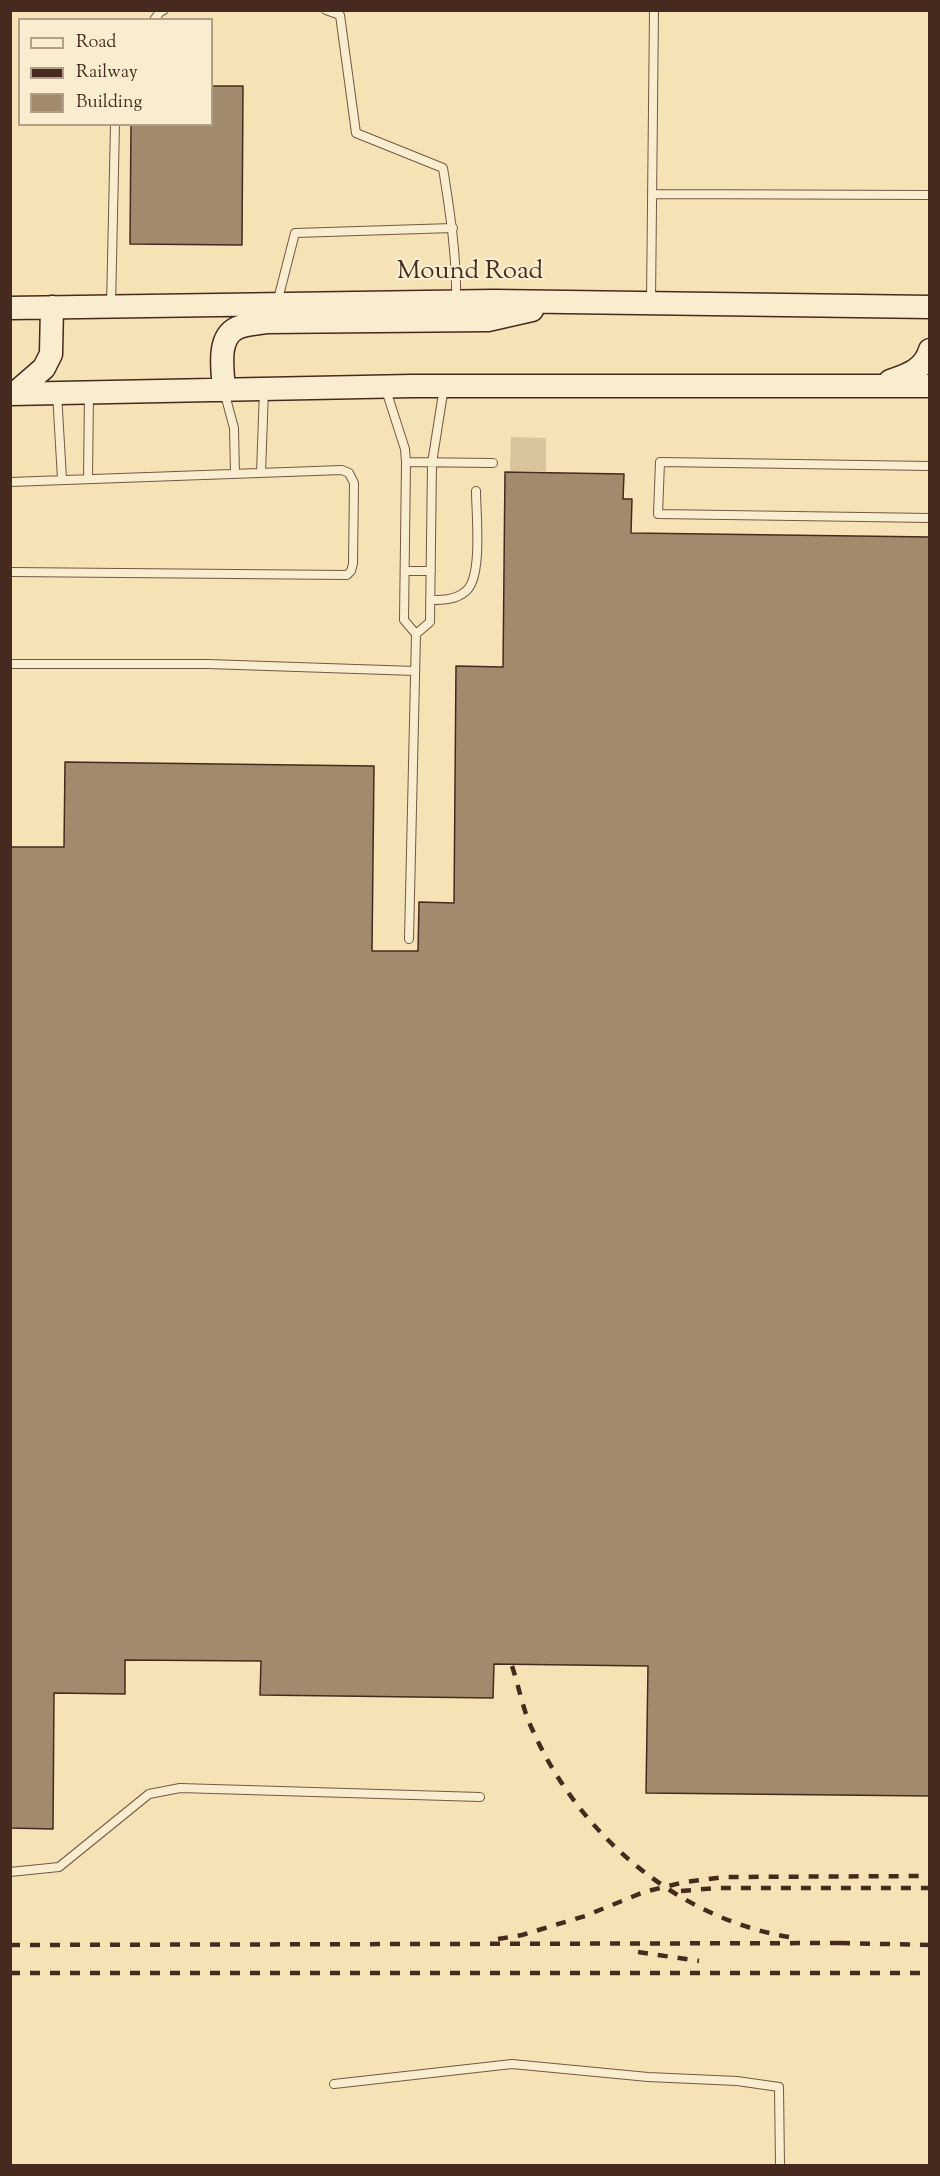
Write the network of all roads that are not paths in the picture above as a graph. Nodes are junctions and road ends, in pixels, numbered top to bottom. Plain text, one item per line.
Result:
1 (326, 10) edge
2 (654, 10) edge
3 (115, 126) edge
4 (652, 194) junction
5 (930, 195) edge
6 (453, 228) junction
7 (456, 301) junction
8 (566, 302) junction
9 (651, 303) junction
10 (277, 305) junction
11 (52, 307) junction
12 (111, 307) junction
13 (930, 307) edge
14 (10, 308) edge
15 (930, 350) edge
16 (880, 385) junction
17 (444, 386) junction
18 (930, 386) edge
19 (385, 387) junction
20 (264, 389) junction
21 (224, 390) junction
22 (88, 392) junction
23 (57, 393) junction
24 (12, 394) edge
25 (406, 462) junction
26 (432, 463) junction
27 (493, 463) dead end
28 (930, 466) edge
29 (261, 473) junction
30 (235, 474) junction
31 (62, 479) junction
32 (88, 479) junction
33 (10, 482) edge
34 (476, 491) dead end
35 (930, 518) edge
36 (405, 571) junction
37 (430, 571) junction
38 (10, 572) edge
39 (430, 600) junction
40 (416, 634) junction
41 (10, 664) edge
42 (415, 671) junction
43 (409, 939) dead end
44 (480, 1797) dead end
45 (10, 1872) edge
46 (334, 2084) dead end
47 (780, 2166) edge

1 - 6 lane
2 - 4 lane
3 - 12 lane
4 - 5 lane
4 - 9 lane
6 - 7 lane
6 - 10 lane
7 - 8 main road, Mound Road
7 - 10 main road, Mound Road
8 - 9 main road, Mound Road
8 - 21 main road
9 - 13 main road, Mound Road
10 - 12 main road, Mound Road
11 - 12 main road, Mound Road
11 - 14 main road, Mound Road
11 - 24 main road
15 - 16 main road
16 - 17 main road
16 - 18 main road
17 - 19 main road
17 - 26 lane
19 - 20 main road
19 - 25 lane
20 - 21 main road
20 - 29 lane
21 - 22 main road
21 - 30 lane
22 - 23 main road
22 - 32 lane
23 - 24 main road
23 - 31 lane
25 - 26 lane
25 - 36 lane
26 - 27 lane
26 - 37 lane
28 - 35 lane
29 - 30 lane
29 - 38 lane
30 - 32 lane
31 - 32 lane
31 - 33 lane
34 - 39 lane
36 - 37 lane
36 - 40 lane
37 - 39 lane
39 - 40 lane
40 - 42 lane
41 - 42 lane
42 - 43 lane
44 - 45 lane
46 - 47 lane

